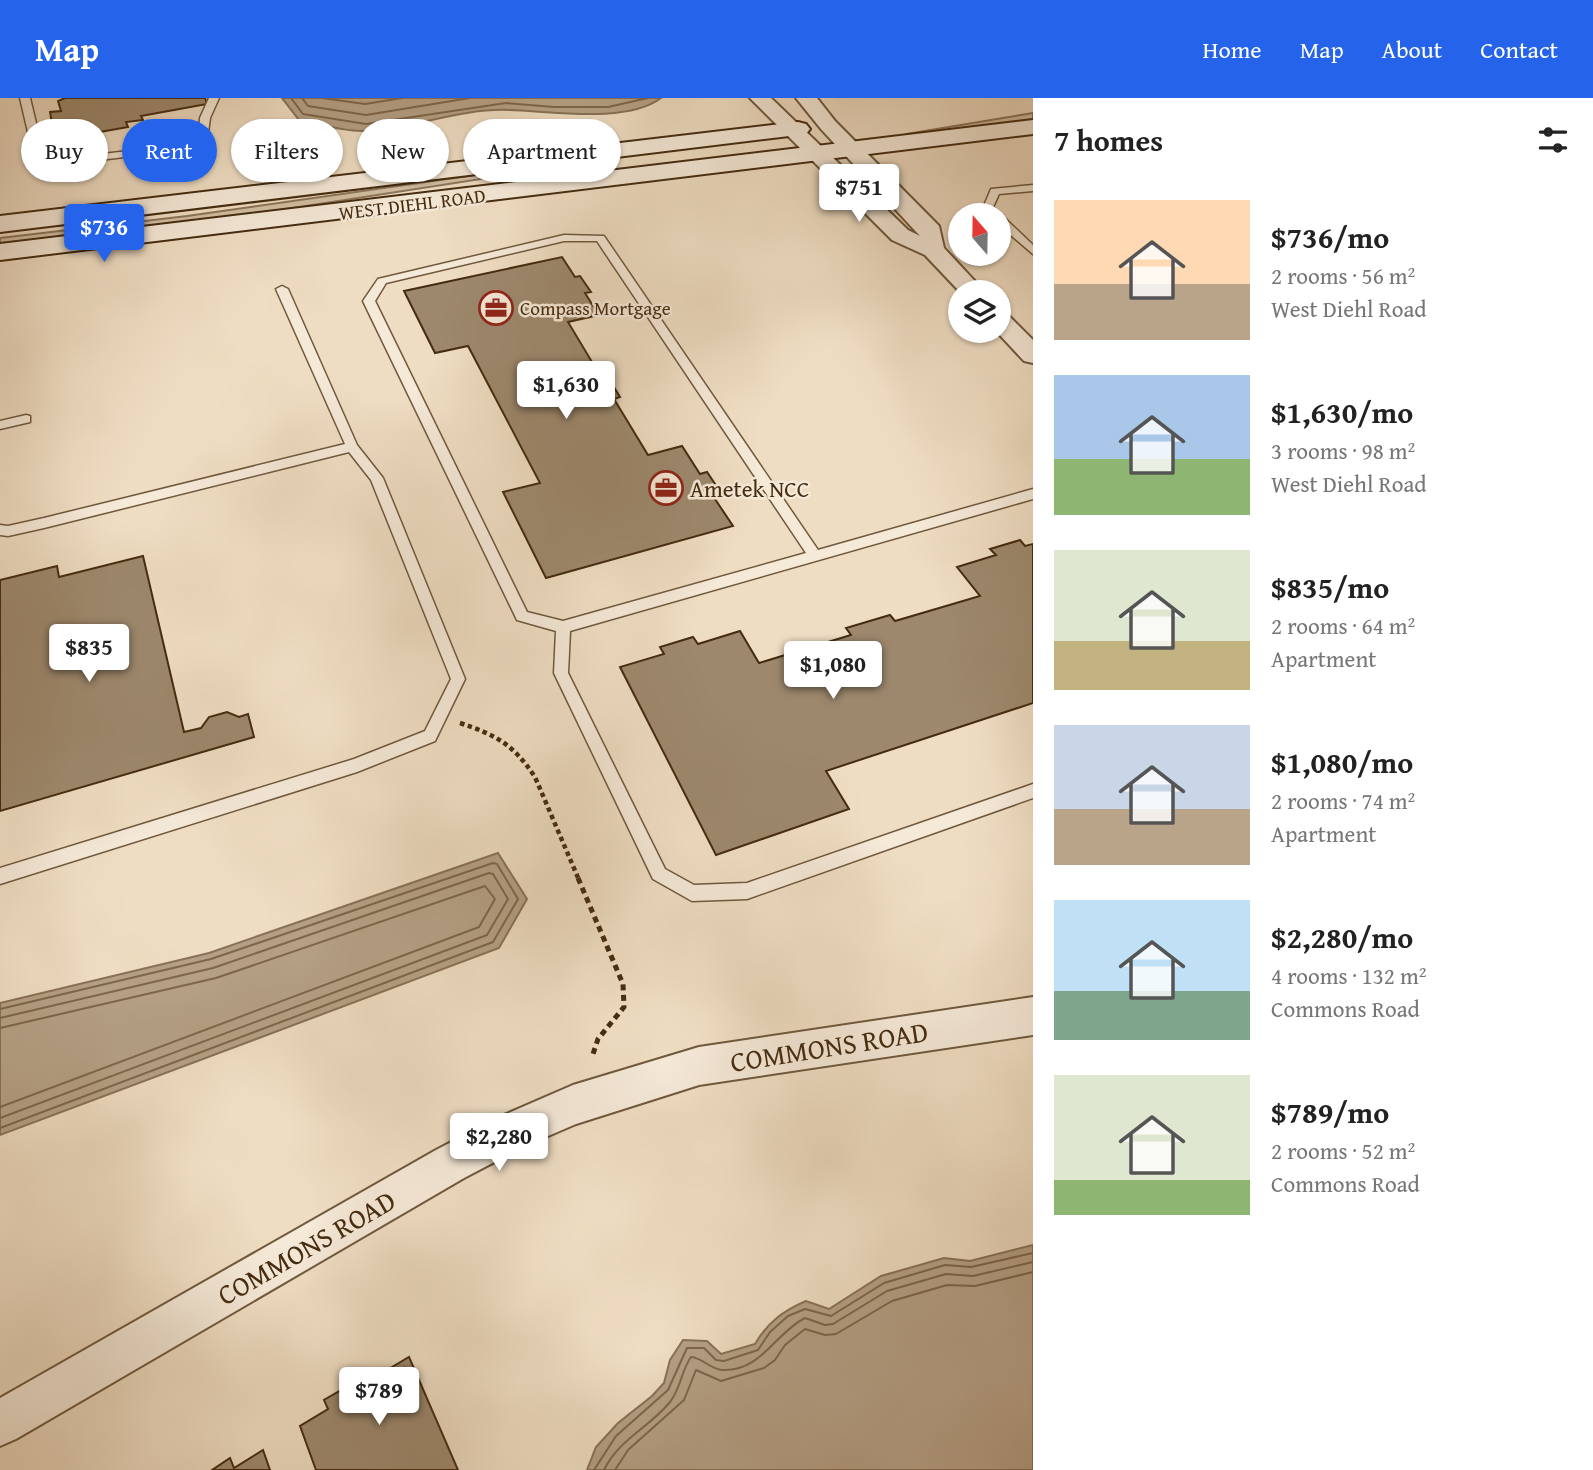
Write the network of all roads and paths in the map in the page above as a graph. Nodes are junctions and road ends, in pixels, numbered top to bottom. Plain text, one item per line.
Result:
1 (25, 98) edge
2 (214, 98) edge
3 (760, 98) edge
4 (806, 98) edge
5 (855, 122) dead end
6 (828, 125) junction
7 (1033, 127) edge
8 (791, 130) junction
9 (853, 149) junction
10 (815, 154) junction
11 (1033, 188) edge
12 (990, 203) edge
13 (0, 212) edge
14 (52, 218) junction
15 (0, 224) edge
16 (1012, 231) edge
17 (933, 250) junction
18 (1033, 251) edge
19 (0, 252) edge
20 (962, 280) edge
21 (282, 289) dead end
22 (1011, 332) edge
23 (1033, 355) edge
24 (26, 419) dead end
25 (0, 425) edge
26 (352, 447) junction
27 (1033, 494) edge
28 (0, 530) edge
29 (815, 556) junction
30 (563, 627) junction
31 (460, 723) dead end
32 (1033, 791) edge
33 (0, 876) edge
34 (1033, 1016) edge
35 (593, 1054) dead end
36 (0, 1423) edge

1 - 2 lane
3 - 8 street
4 - 6 street
5 - 6 street, WEST DIEHL ROAD
6 - 8 street, WEST DIEHL ROAD
6 - 9 street
7 - 9 street, WEST DIEHL ROAD
8 - 10 street
8 - 14 street, WEST DIEHL ROAD
9 - 10 street, WEST DIEHL ROAD
9 - 17 street
10 - 17 street
10 - 19 street, WEST DIEHL ROAD
11 - 12 lane
13 - 14 street
14 - 15 street, WEST DIEHL ROAD
16 - 18 lane
17 - 20 street
21 - 26 lane
22 - 23 street
24 - 25 lane
26 - 28 lane
26 - 33 lane
27 - 29 lane
29 - 30 lane
29 - 30 lane
30 - 32 lane
31 - 35 path
34 - 36 street, COMMONS ROAD

